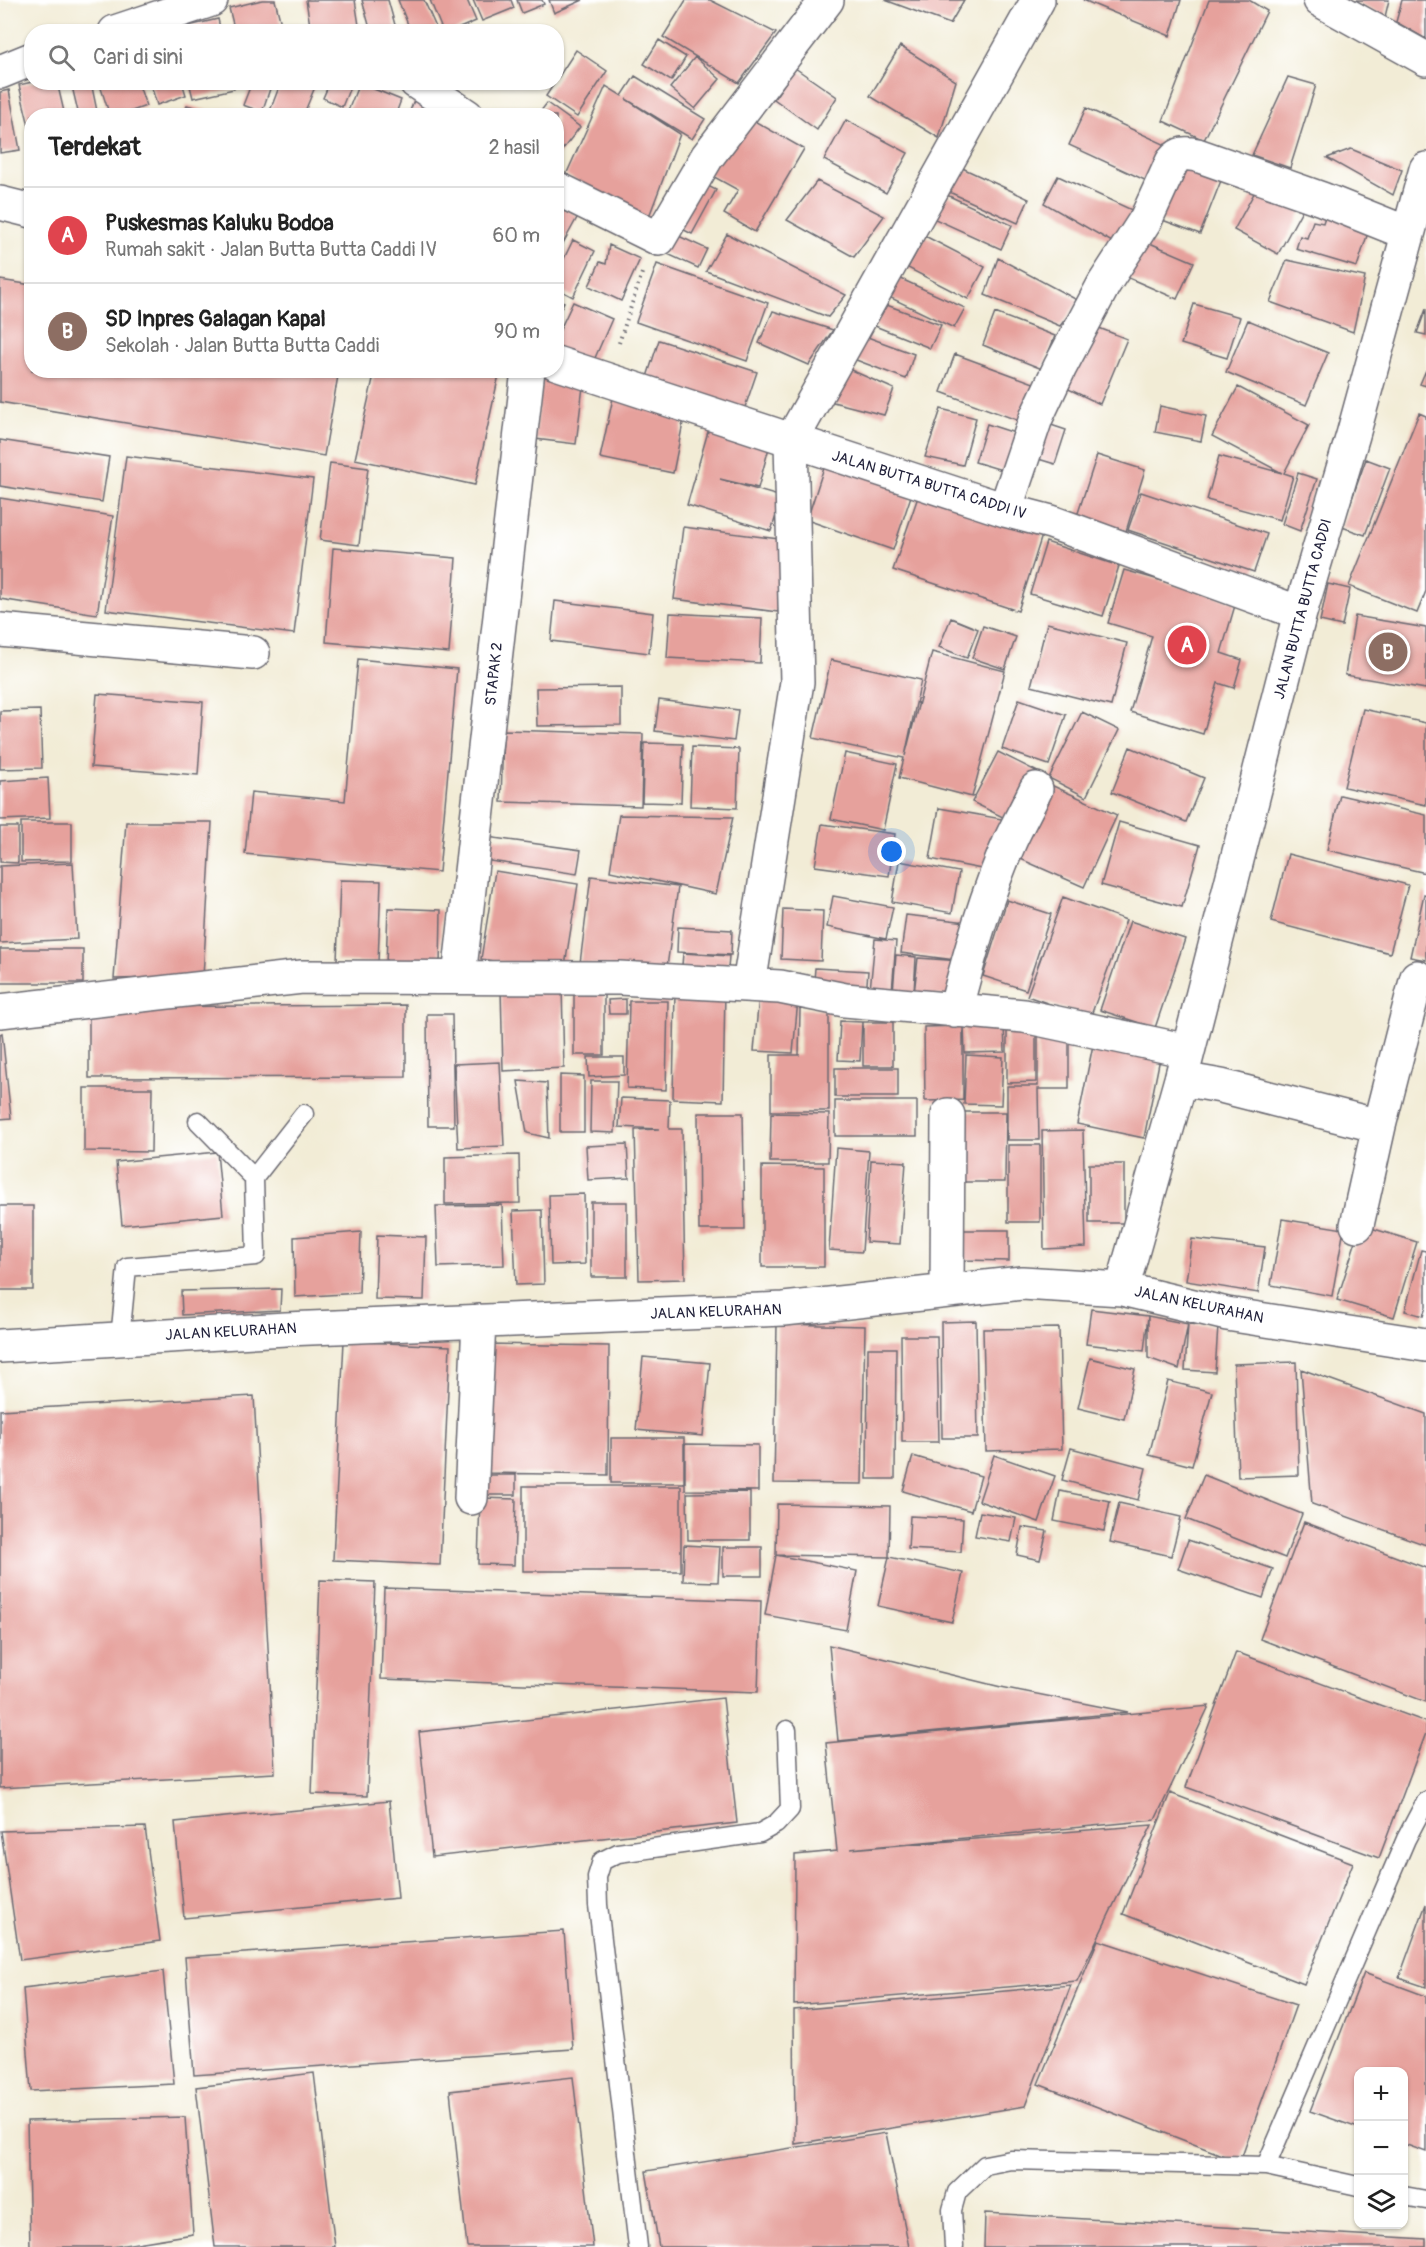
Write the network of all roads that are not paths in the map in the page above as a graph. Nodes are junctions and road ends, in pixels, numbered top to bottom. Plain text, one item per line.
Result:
1 (211, 0) edge
2 (827, 0) edge
3 (1038, 0) edge
4 (1320, 0) edge
5 (139, 24) edge
6 (1426, 59) edge
7 (24, 62) edge
8 (0, 72) edge
9 (428, 90) edge
10 (455, 108) edge
11 (1426, 169) edge
12 (564, 192) edge
13 (0, 203) edge
14 (24, 209) edge
15 (1407, 233) junction
16 (564, 366) edge
17 (527, 378) edge
18 (791, 441) junction
19 (1005, 510) junction
20 (1300, 613) junction
21 (0, 630) edge
22 (253, 653) dead end
23 (1036, 789) dead end
24 (459, 977) junction
25 (1417, 977) dead end
26 (749, 985) junction
27 (0, 1011) edge
28 (955, 1011) junction
29 (1184, 1065) junction
30 (304, 1114) dead end
31 (948, 1115) dead end
32 (198, 1121) dead end
33 (1379, 1126) junction
34 (254, 1178) junction
35 (1357, 1225) dead end
36 (1122, 1289) junction
37 (947, 1291) junction
38 (479, 1321) junction
39 (120, 1339) junction
40 (1426, 1345) edge
41 (0, 1346) edge
42 (471, 1498) dead end
43 (787, 1730) dead end
44 (1426, 1801) edge
45 (1266, 2166) junction
46 (1354, 2185) edge
47 (1408, 2197) edge
48 (1426, 2200) edge
49 (638, 2247) edge
50 (954, 2247) edge

1 - 5 street
2 - 12 street
3 - 18 street
4 - 6 street
7 - 8 street
9 - 10 street
11 - 15 street, JALAN BUTTA BUTTA CADDI
13 - 14 street
15 - 19 street
15 - 20 street, JALAN BUTTA BUTTA CADDI
16 - 18 street, JALAN BUTTA BUTTA CADDI IV
17 - 24 street, STAPAK 2
18 - 19 street, JALAN BUTTA BUTTA CADDI IV
18 - 26 street
19 - 20 street, JALAN BUTTA BUTTA CADDI IV
20 - 29 street, JALAN BUTTA BUTTA CADDI
21 - 22 street
23 - 28 street
24 - 26 street
24 - 27 street
25 - 33 street
26 - 28 street
28 - 29 street
29 - 33 street
29 - 36 street, JALAN BUTTA BUTTA CADDI
30 - 34 lane
31 - 37 street
32 - 34 lane
33 - 35 street
34 - 39 lane
36 - 37 street, JALAN KELURAHAN
36 - 40 street, JALAN KELURAHAN
37 - 38 street, JALAN KELURAHAN
38 - 39 street, JALAN KELURAHAN
38 - 42 street
39 - 41 street, JALAN KELURAHAN
43 - 49 lane
44 - 45 lane
45 - 46 lane
45 - 50 lane
47 - 48 lane

